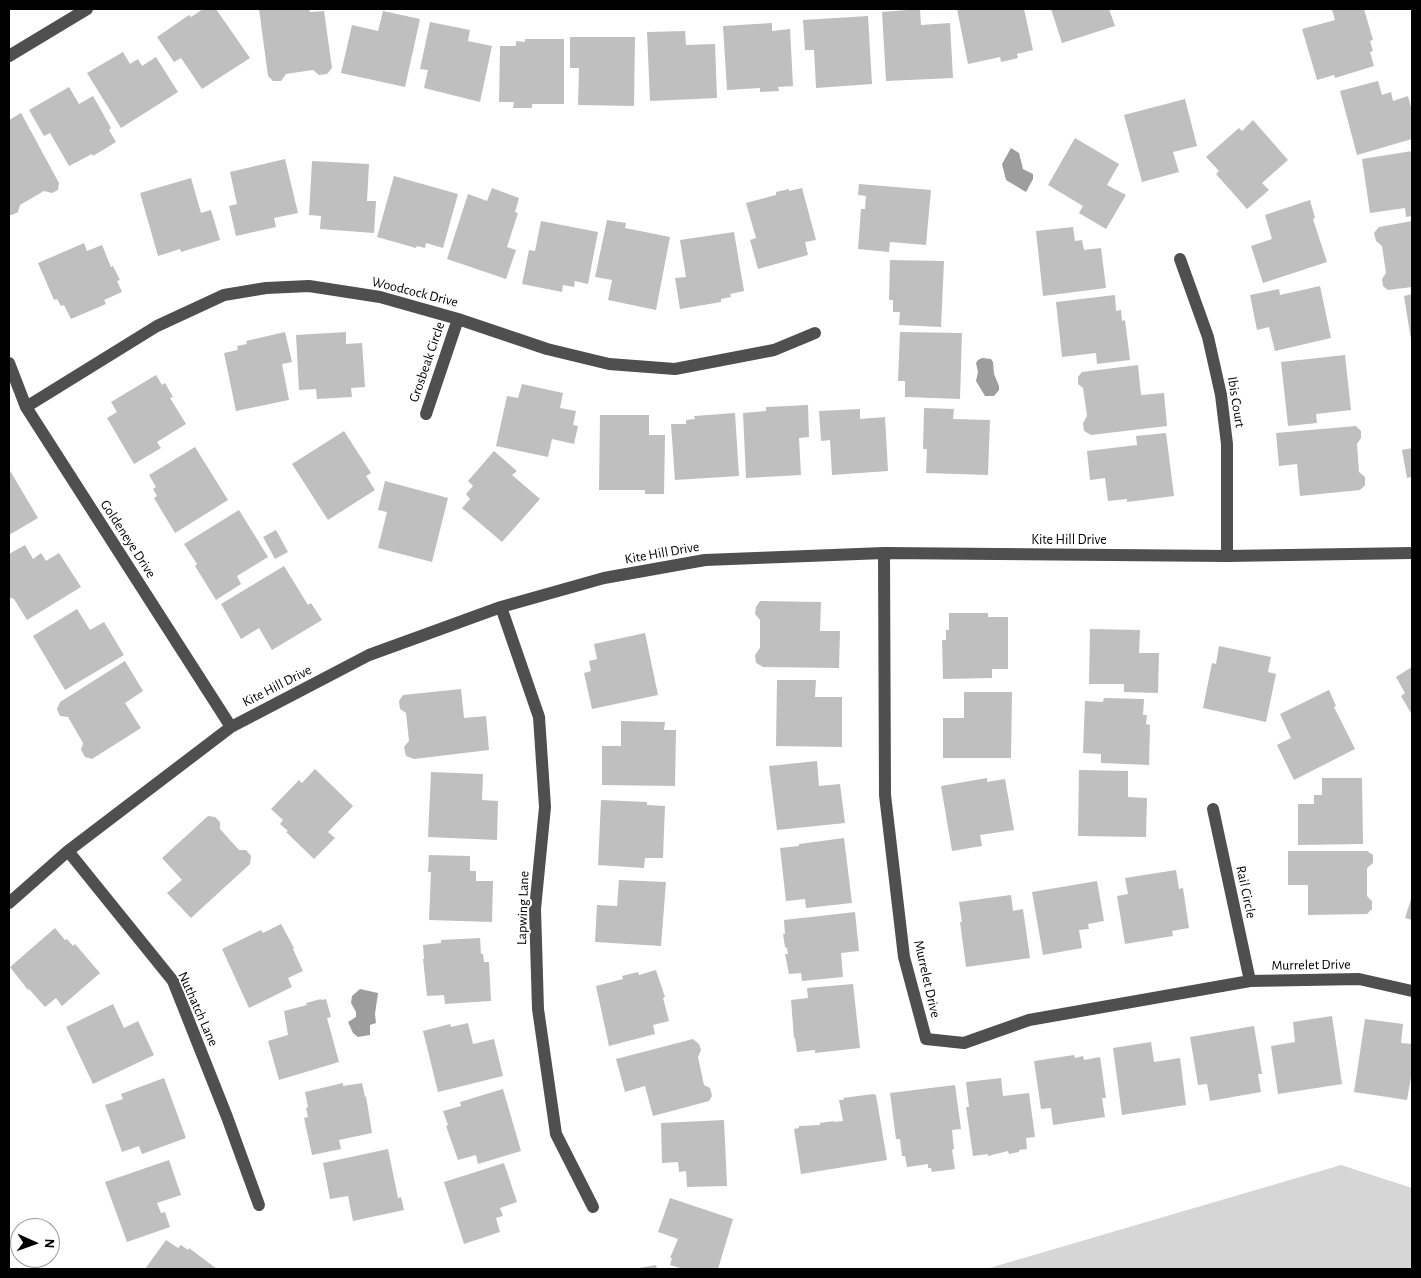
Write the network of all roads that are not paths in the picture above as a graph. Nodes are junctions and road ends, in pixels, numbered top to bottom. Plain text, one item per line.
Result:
1 (87, 9) edge
2 (9, 56) edge
3 (1180, 259) dead end
4 (458, 319) junction
5 (815, 333) dead end
6 (9, 363) edge
7 (26, 407) junction
8 (426, 414) dead end
9 (884, 553) junction
10 (1412, 553) edge
11 (1227, 556) junction
12 (501, 607) junction
13 (231, 726) junction
14 (1213, 809) dead end
15 (68, 851) junction
16 (9, 903) edge
17 (1250, 982) junction
18 (1412, 992) edge
19 (259, 1204) dead end
20 (593, 1207) dead end

1 - 2 street
3 - 11 street, Ibis Court
4 - 5 street, Woodcock Drive
4 - 7 street, Woodcock Drive
4 - 8 street, Grosbeak Circle
6 - 7 street, Goldeneye Drive
7 - 13 street, Goldeneye Drive
9 - 11 street, Kite Hill Drive
9 - 12 street, Kite Hill Drive
9 - 17 street, Murrelet Drive
10 - 11 street, Kite Hill Drive
12 - 13 street, Kite Hill Drive
12 - 20 street, Lapwing Lane
13 - 15 street, Kite Hill Drive
14 - 17 street, Rail Circle
15 - 16 street, Kite Hill Drive
15 - 19 street, Nuthatch Lane
17 - 18 street, Murrelet Drive

